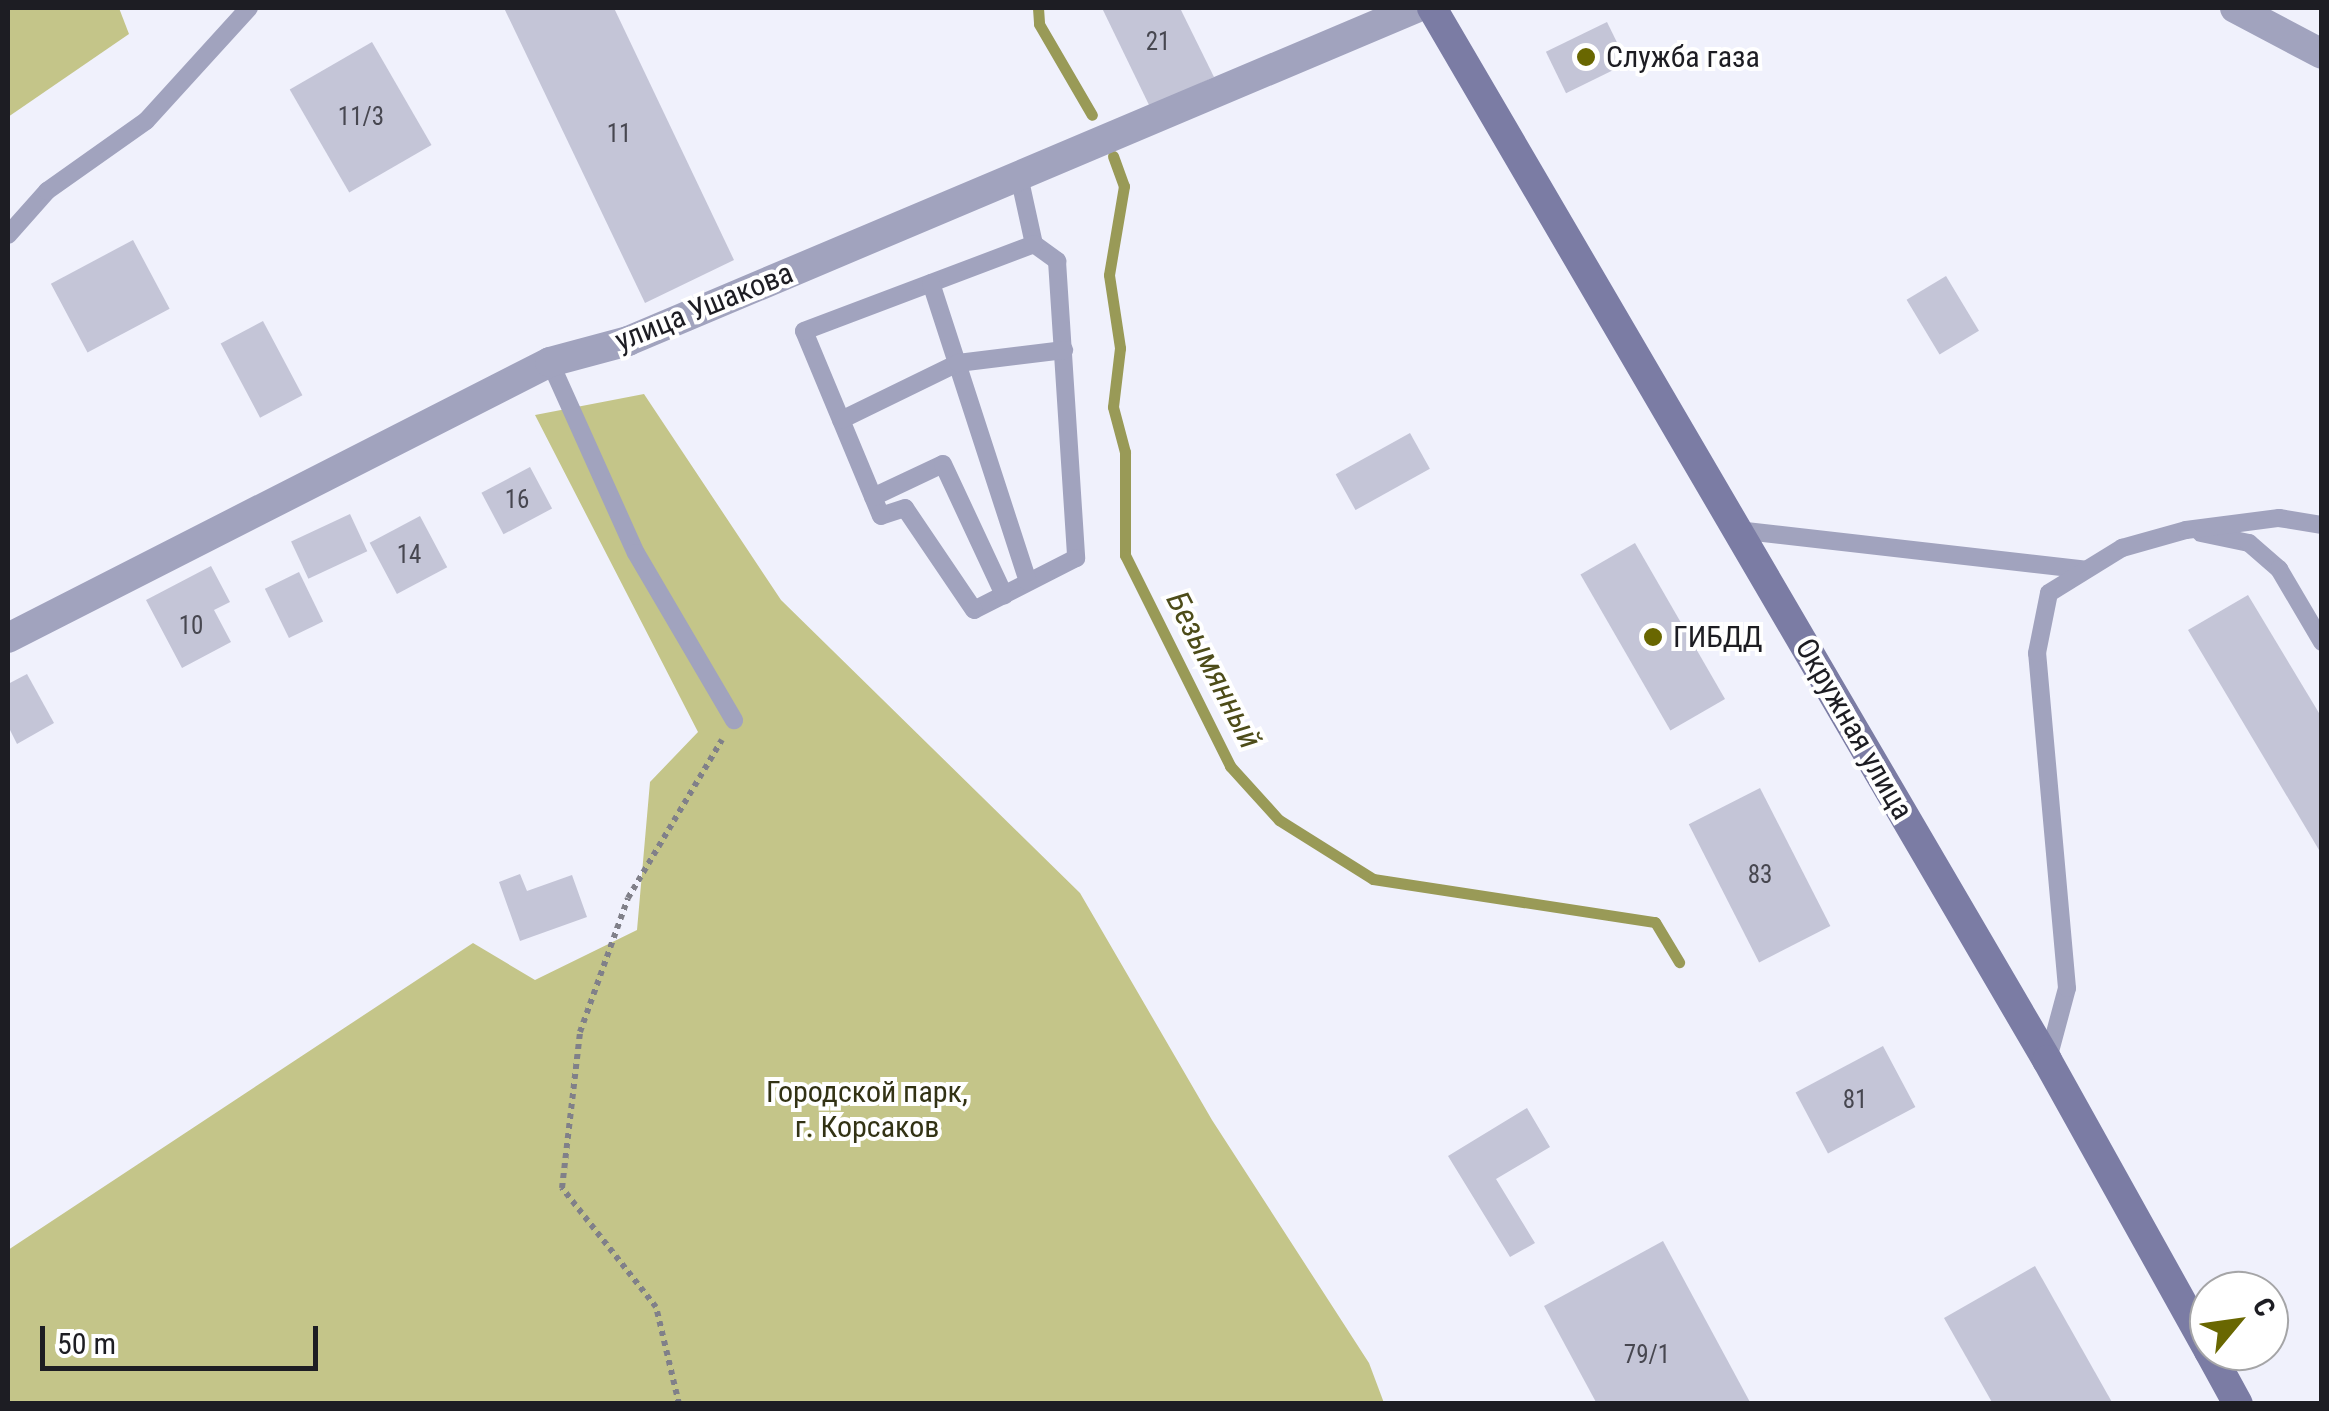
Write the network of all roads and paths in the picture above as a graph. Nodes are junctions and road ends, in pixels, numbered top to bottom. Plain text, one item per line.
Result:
1 (249, 8) edge
2 (1416, 8) edge
3 (1432, 8) edge
4 (2235, 8) edge
5 (2322, 54) edge
6 (1019, 176) junction
7 (8, 235) edge
8 (1034, 244) junction
9 (932, 282) junction
10 (1064, 350) junction
11 (550, 362) junction
12 (958, 363) junction
13 (841, 420) junction
14 (873, 496) junction
15 (2322, 525) edge
16 (1737, 530) junction
17 (2186, 530) junction
18 (2086, 570) junction
19 (1028, 582) junction
20 (1004, 594) junction
21 (8, 638) edge
22 (2322, 642) edge
23 (734, 720) joint
24 (2048, 1060) junction
25 (2189, 1315) edge
26 (2220, 1371) edge
27 (679, 1404) edge
28 (2238, 1404) edge

1 - 7 lane
2 - 6 street, улица Ушакова
3 - 16 main road, Окружная улица
4 - 5 street
6 - 8 lane
6 - 11 street, улица Ушакова
8 - 9 lane
8 - 10 lane
9 - 12 lane
9 - 13 lane
10 - 12 lane
10 - 19 lane
11 - 21 street, улица Ушакова
11 - 23 lane
12 - 13 lane
12 - 19 lane
13 - 14 lane
14 - 20 lane
14 - 20 lane
15 - 17 lane
16 - 18 lane
16 - 24 main road, Окружная улица
17 - 18 lane
17 - 22 lane
18 - 24 lane
19 - 20 lane
23 - 27 path
24 - 25 main road, Окружная улица
26 - 28 main road, Окружная улица

